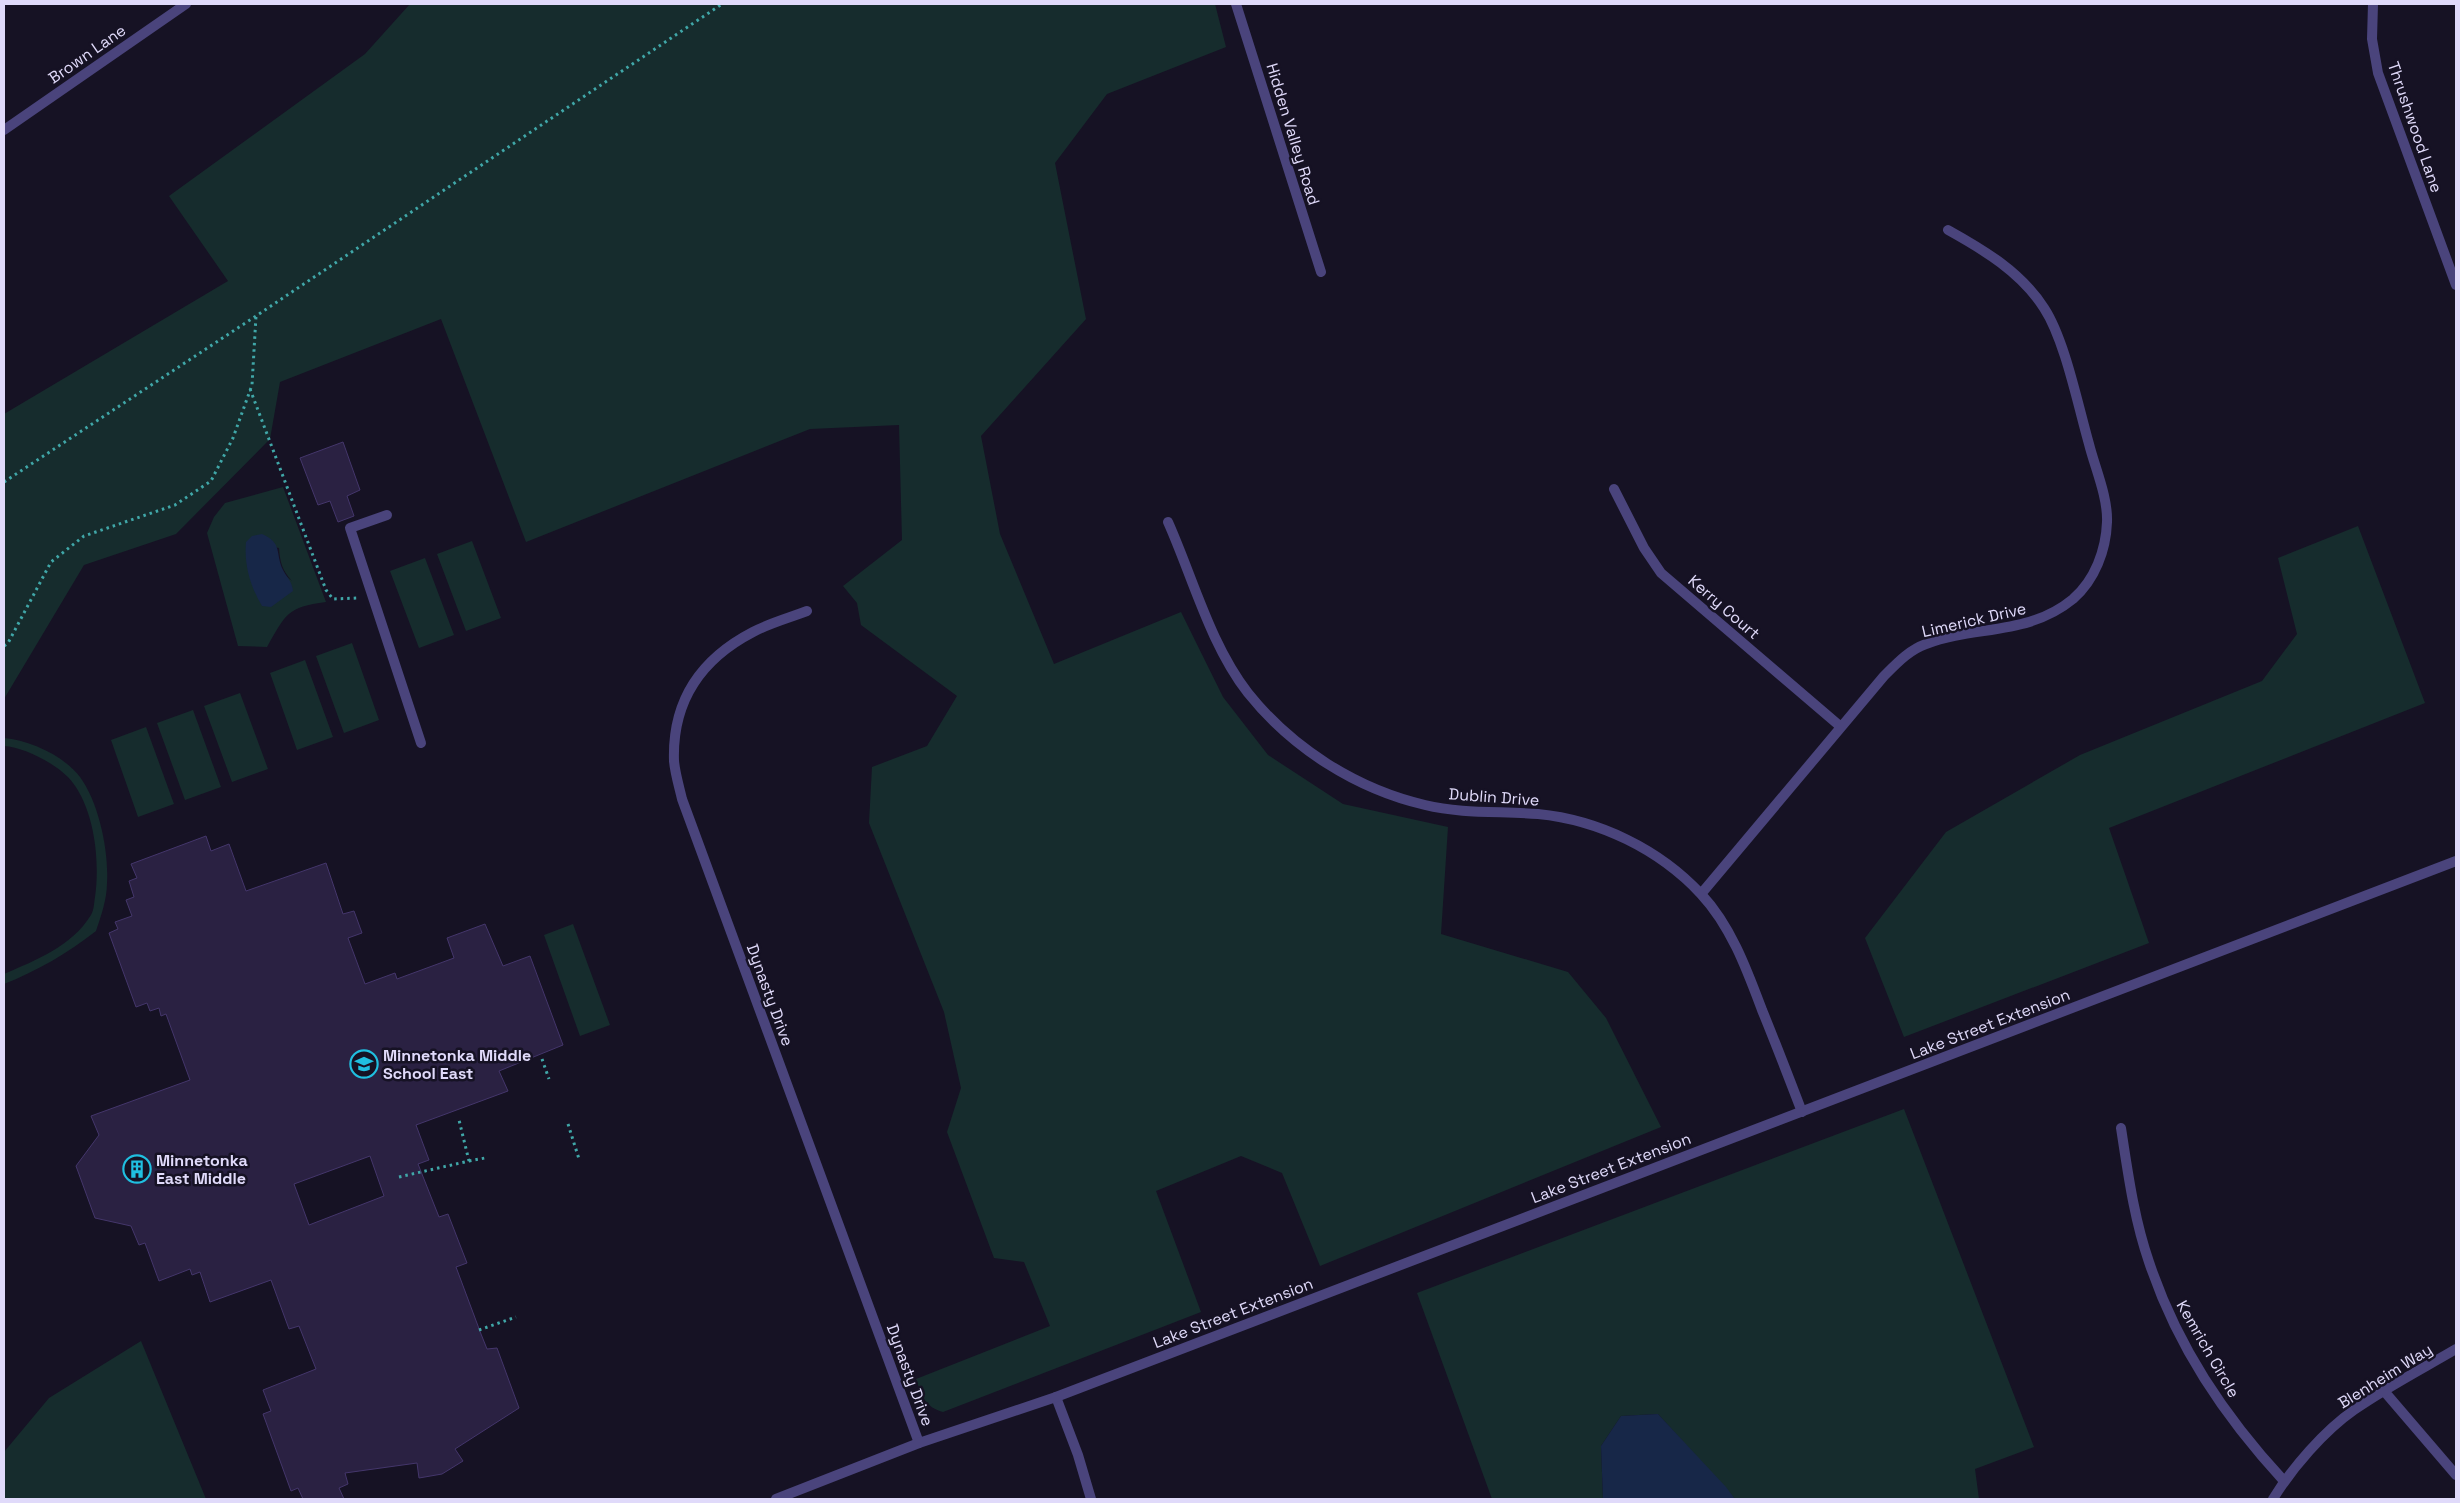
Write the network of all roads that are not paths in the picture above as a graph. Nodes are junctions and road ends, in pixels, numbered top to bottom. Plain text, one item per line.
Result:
1 (186, 4) edge
2 (1236, 4) edge
3 (2373, 4) edge
4 (4, 130) edge
5 (1948, 230) dead end
6 (1320, 272) dead end
7 (2456, 285) edge
8 (1614, 489) dead end
9 (387, 515) dead end
10 (1168, 522) dead end
11 (807, 611) dead end
12 (1841, 727) junction
13 (421, 742) dead end
14 (2456, 861) edge
15 (1701, 894) junction
16 (1802, 1112) junction
17 (2121, 1128) dead end
18 (2456, 1349) edge
19 (2384, 1391) junction
20 (1056, 1397) junction
21 (919, 1443) junction
22 (2456, 1475) edge
23 (2284, 1481) junction
24 (776, 1499) edge
25 (1091, 1499) edge
26 (2272, 1499) edge

1 - 4 street, Brown Lane
2 - 6 street, Hidden Valley Road
3 - 7 street, Thrushwood Lane
5 - 12 street, Limerick Drive
8 - 12 street, Kerry Court
9 - 13 street
10 - 15 street, Dublin Drive
11 - 21 street, Dynasty Drive
12 - 15 street, Limerick Drive
14 - 16 street, Lake Street Extension
15 - 16 street, Dublin Drive
16 - 20 street, Lake Street Extension
17 - 23 street, Kemrich Circle
18 - 19 street, Blenheim Way
19 - 22 street
19 - 23 street, Blenheim Way
20 - 21 street, Lake Street Extension
20 - 25 street
21 - 24 street, Lake Street Extension
23 - 26 street, Blenheim Way

